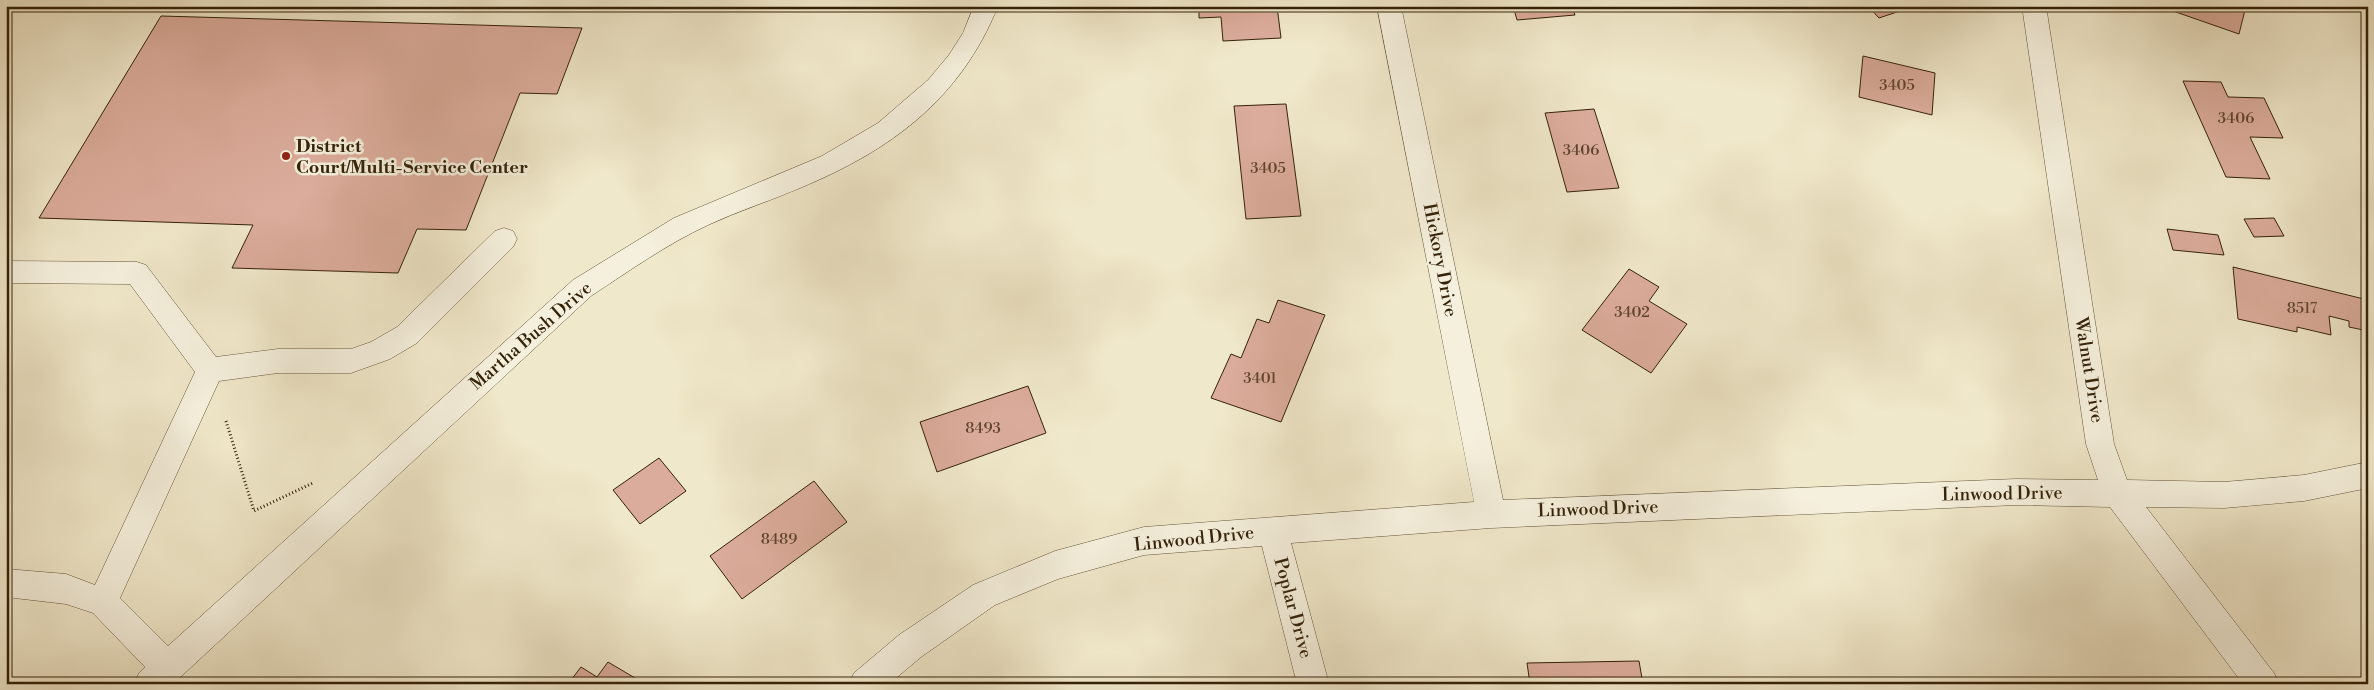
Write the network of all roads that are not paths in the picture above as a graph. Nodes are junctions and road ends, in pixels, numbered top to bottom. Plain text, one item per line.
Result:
1 (986, 6) edge
2 (1389, 6) edge
3 (2034, 6) edge
4 (504, 239) dead end
5 (6, 272) edge
6 (210, 370) junction
7 (2368, 475) edge
8 (2117, 493) junction
9 (1491, 514) junction
10 (1273, 532) junction
11 (6, 583) edge
12 (103, 602) junction
13 (159, 676) edge
14 (866, 684) edge
15 (1313, 684) edge
16 (2264, 684) edge

1 - 13 street, Martha Bush Drive
2 - 9 street, Hickory Drive
3 - 8 street, Walnut Drive
4 - 6 street
5 - 6 street
6 - 12 street
7 - 8 street, Linwood Drive
8 - 9 street, Linwood Drive
8 - 16 street, Walnut Drive
9 - 10 street, Linwood Drive
10 - 14 street, Linwood Drive
10 - 15 street, Poplar Drive
11 - 12 street
12 - 13 street

